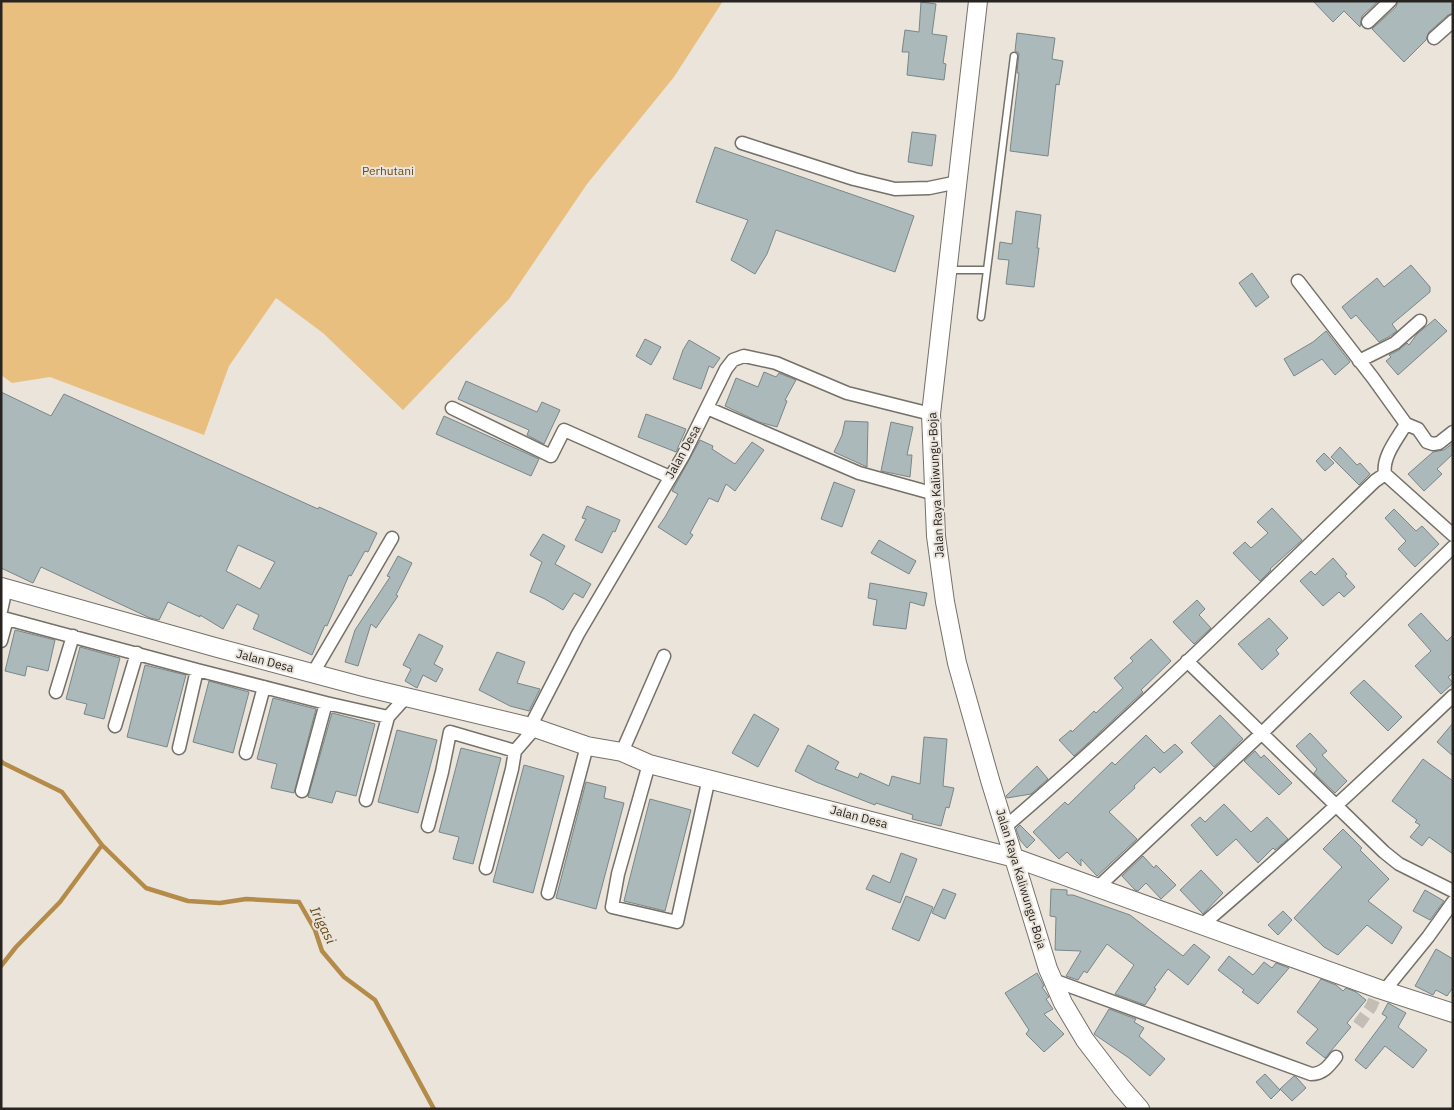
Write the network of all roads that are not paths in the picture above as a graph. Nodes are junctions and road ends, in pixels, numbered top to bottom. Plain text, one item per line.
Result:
1 (978, 1) edge
2 (1390, 1) edge
3 (1453, 21) edge
4 (1368, 22) dead end
5 (1434, 38) dead end
6 (1014, 56) dead end
7 (742, 143) dead end
8 (958, 182) junction
9 (948, 270) junction
10 (987, 270) junction
11 (1298, 281) dead end
12 (981, 317) dead end
13 (1420, 321) dead end
14 (1360, 361) junction
15 (452, 408) dead end
16 (707, 408) junction
17 (931, 414) junction
18 (1406, 424) junction
19 (1453, 432) edge
20 (1385, 474) junction
21 (670, 477) junction
22 (934, 494) junction
23 (1453, 535) edge
24 (392, 538) dead end
25 (1453, 547) edge
26 (3, 588) edge
27 (3, 615) edge
28 (73, 636) junction
29 (1, 641) edge
30 (137, 653) junction
31 (664, 656) dead end
32 (1187, 662) junction
33 (197, 670) junction
34 (312, 673) junction
35 (264, 687) junction
36 (56, 692) dead end
37 (407, 696) junction
38 (1453, 696) edge
39 (326, 704) junction
40 (388, 717) junction
41 (115, 726) dead end
42 (533, 728) junction
43 (1262, 733) junction
44 (587, 746) junction
45 (179, 748) dead end
46 (515, 751) junction
47 (622, 752) junction
48 (246, 753) dead end
49 (649, 764) junction
50 (710, 778) junction
51 (302, 791) dead end
52 (366, 800) dead end
53 (1337, 806) junction
54 (428, 826) dead end
55 (1005, 827) junction
56 (1015, 858) junction
57 (486, 868) dead end
58 (1097, 888) junction
59 (1453, 892) edge
60 (548, 893) dead end
61 (1453, 902) edge
62 (1202, 925) junction
63 (1053, 980) junction
64 (1384, 991) junction
65 (1453, 1013) edge
66 (1336, 1057) dead end
67 (1140, 1109) edge

1 - 8 street, Jalan Raya Kaliwungu-Boja
2 - 4 street
3 - 5 street
6 - 10 lane
7 - 8 street
8 - 9 street, Jalan Raya Kaliwungu-Boja
9 - 10 lane
9 - 17 street, Jalan Raya Kaliwungu-Boja
10 - 12 lane
11 - 14 street
13 - 14 street
14 - 18 street
15 - 21 street
16 - 17 street, Jalan Desa
16 - 21 street, Jalan Desa
16 - 22 street
17 - 22 street, Jalan Raya Kaliwungu-Boja
18 - 19 street
18 - 20 street
20 - 23 street
20 - 32 street
21 - 42 street, Jalan Desa
22 - 55 street, Jalan Raya Kaliwungu-Boja
24 - 34 street
25 - 43 street
26 - 27 street
26 - 34 street, Jalan Desa
27 - 28 street
27 - 29 street
28 - 30 street
28 - 36 street
30 - 33 street
30 - 41 street
31 - 47 street
32 - 43 street
32 - 55 street
33 - 35 street
33 - 45 street
34 - 37 street, Jalan Desa
35 - 39 street
35 - 48 street
37 - 40 street
37 - 42 street, Jalan Desa
38 - 53 street
39 - 40 street
39 - 51 street
40 - 52 street
42 - 44 street, Jalan Desa
42 - 46 street
43 - 53 street
43 - 58 street
44 - 47 street, Jalan Desa
44 - 60 street
46 - 54 street
46 - 57 street
47 - 49 street, Jalan Desa
49 - 50 street, Jalan Desa
49 - 50 street
50 - 56 street, Jalan Desa
53 - 59 street
53 - 62 street
55 - 56 street, Jalan Raya Kaliwungu-Boja
56 - 58 street, Jalan Desa
56 - 63 street, Jalan Raya Kaliwungu-Boja
58 - 62 street, Jalan Desa
61 - 64 street
62 - 64 street, Jalan Desa
63 - 66 street
63 - 67 street, Jalan Raya Kaliwungu-Boja
64 - 65 street, Jalan Desa

